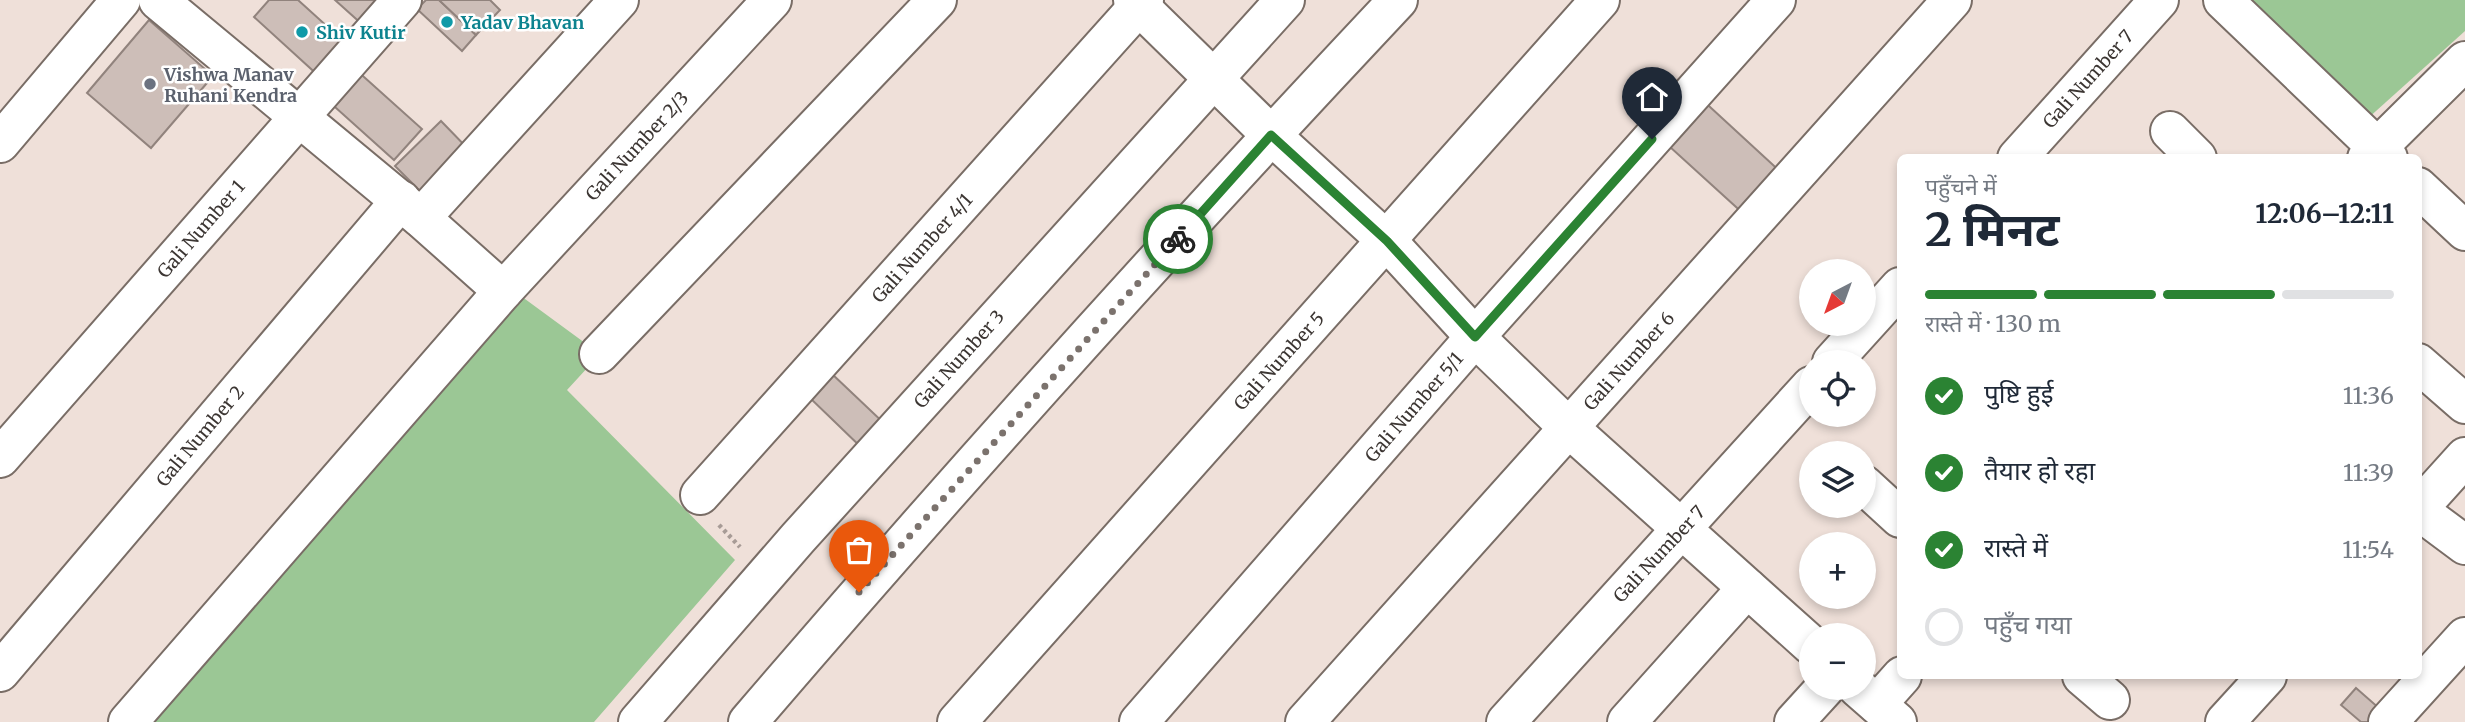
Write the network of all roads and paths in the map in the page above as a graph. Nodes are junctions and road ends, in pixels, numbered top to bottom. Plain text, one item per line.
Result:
1 (121, 0) edge
2 (158, 0) edge
3 (402, 0) edge
4 (619, 0) edge
5 (772, 0) edge
6 (937, 0) edge
7 (1285, 0) edge
8 (1398, 0) edge
9 (1600, 0) edge
10 (1776, 0) edge
11 (1952, 0) edge
12 (2159, 0) edge
13 (2223, 0) edge
14 (1139, 2) edge
15 (2465, 61) edge
16 (1214, 77) junction
17 (300, 116) junction
18 (1271, 135) junction
19 (0, 143) edge
20 (2021, 154) edge
21 (2377, 154) edge
22 (2422, 191) edge
23 (411, 209) junction
24 (2465, 231) edge
25 (1387, 241) junction
26 (1897, 290) edge
27 (503, 291) junction
28 (1475, 337) junction
29 (1843, 350) edge
30 (599, 354) dead end
31 (2422, 366) edge
32 (1799, 399) edge
33 (2465, 404) edge
34 (1569, 428) junction
35 (2465, 457) edge
36 (0, 458) edge
37 (700, 495) joint
38 (1876, 496) edge
39 (2422, 505) edge
40 (2422, 512) edge
41 (1897, 515) edge
42 (1682, 529) junction
43 (2465, 545) edge
44 (771, 569) junction
45 (1747, 588) junction
46 (1799, 634) edge
47 (2465, 637) edge
48 (0, 672) edge
49 (1899, 679) edge
50 (2086, 679) edge
51 (2264, 679) edge
52 (1814, 700) edge
53 (2110, 700) dead end
54 (1877, 705) edge
55 (128, 722) edge
56 (638, 722) edge
57 (748, 722) edge
58 (957, 722) edge
59 (1139, 722) edge
60 (1305, 722) edge
61 (1506, 722) edge
62 (1627, 722) edge
63 (1794, 722) edge
64 (2225, 722) edge
65 (2388, 722) edge

1 - 19 street
2 - 17 street
3 - 17 street, Gali Number 1
4 - 23 street, Gali Number 2
5 - 27 street, Gali Number 2/3
6 - 30 street
7 - 16 street, Gali Number 3
8 - 18 street
9 - 25 street, Gali Number 5
10 - 28 street, Gali Number 5/1
11 - 34 street, Gali Number 6
12 - 20 street, Gali Number 7
13 - 21 street
14 - 16 street
14 - 37 street, Gali Number 4/1
15 - 21 street
16 - 18 street
16 - 44 street, Gali Number 3
17 - 23 street
17 - 36 street, Gali Number 1
18 - 25 street
18 - 57 street
22 - 24 street
23 - 27 street
23 - 48 street, Gali Number 2
25 - 28 street
25 - 58 street, Gali Number 5
26 - 29 street
27 - 55 street, Gali Number 2/3
28 - 34 street
28 - 59 street, Gali Number 5/1
31 - 33 street
32 - 42 street, Gali Number 7
34 - 42 street
34 - 60 street, Gali Number 6
35 - 39 street
37 - 44 path
38 - 41 street
40 - 43 street
42 - 45 street
42 - 61 street, Gali Number 7
44 - 56 street, Gali Number 3
45 - 46 street
45 - 62 street
47 - 65 street
49 - 54 street
50 - 53 street
51 - 64 street
52 - 63 street

